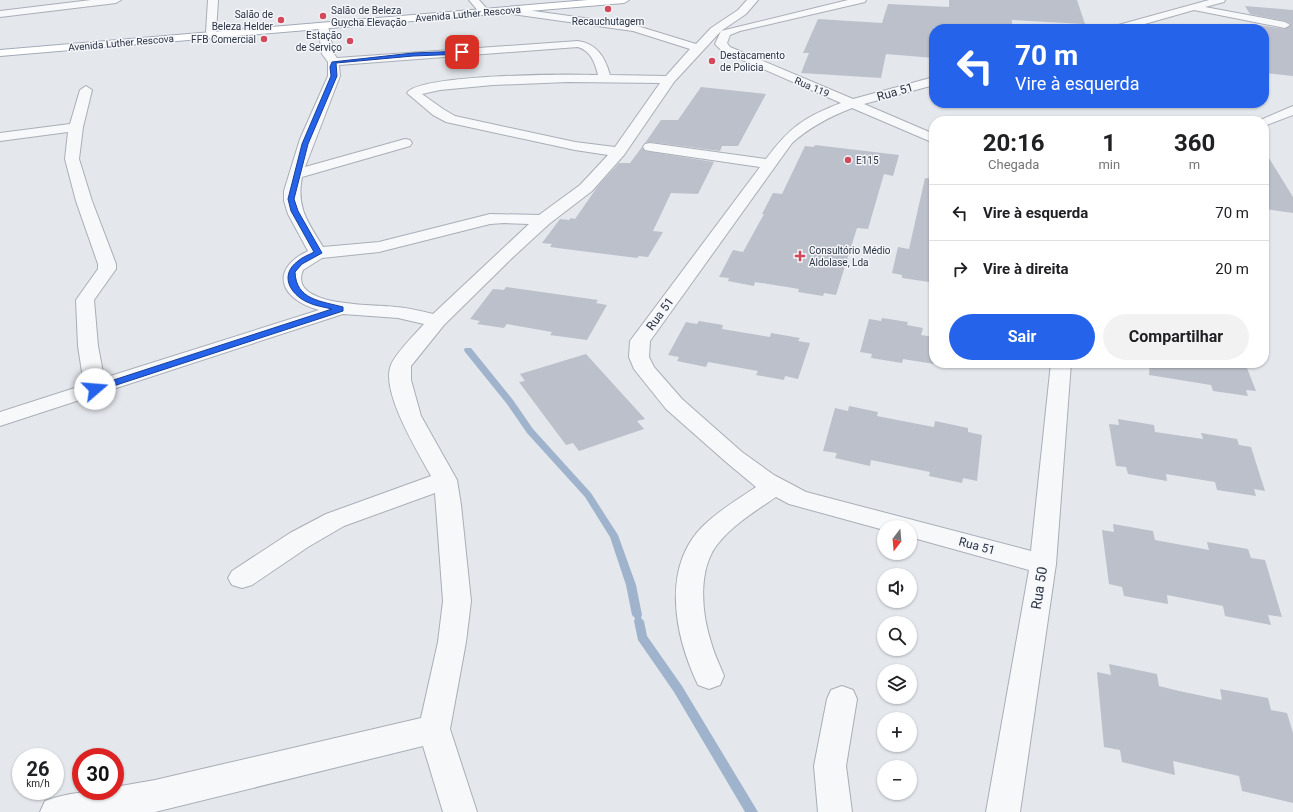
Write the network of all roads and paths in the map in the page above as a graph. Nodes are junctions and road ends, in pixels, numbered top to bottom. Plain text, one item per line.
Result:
1 (23, 0) edge
2 (116, 0) edge
3 (213, 0) edge
4 (474, 0) edge
5 (594, 0) edge
6 (624, 0) edge
7 (753, 0) edge
8 (861, 0) edge
9 (1220, 0) edge
10 (525, 3) edge
11 (1192, 8) junction
12 (31, 10) junction
13 (483, 10) junction
14 (512, 11) junction
15 (0, 14) edge
16 (1133, 24) edge
17 (1285, 25) dead end
18 (323, 26) junction
19 (211, 32) junction
20 (698, 48) junction
21 (0, 50) edge
22 (0, 53) edge
23 (334, 62) junction
24 (605, 78) junction
25 (670, 80) junction
26 (929, 82) edge
27 (86, 90) dead end
28 (853, 104) junction
29 (1293, 110) edge
30 (1269, 120) edge
31 (76, 127) junction
32 (0, 137) edge
33 (929, 137) edge
34 (405, 144) dead end
35 (650, 146) dead end
36 (619, 152) junction
37 (769, 164) junction
38 (296, 174) junction
39 (543, 220) junction
40 (318, 253) junction
41 (340, 309) junction
42 (438, 321) junction
43 (1060, 368) edge
44 (95, 389) junction
45 (0, 419) edge
46 (445, 480) junction
47 (774, 485) junction
48 (880, 520) edge
49 (917, 530) edge
50 (1043, 564) junction
51 (242, 578) dead end
52 (709, 676) dead end
53 (842, 699) dead end
54 (434, 728) junction
55 (57, 812) edge
56 (460, 812) edge
57 (835, 812) edge
58 (1003, 812) edge

1 - 12 street
2 - 12 street
3 - 19 street
4 - 13 street
5 - 10 main road, Avenida Luther Rescova
6 - 14 main road, Avenida Luther Rescova
7 - 20 street
8 - 28 street, Rua 119
9 - 11 street
10 - 13 main road, Avenida Luther Rescova
11 - 16 street
11 - 17 street
12 - 15 street
13 - 19 main road, Avenida Luther Rescova
14 - 18 main road, Avenida Luther Rescova
14 - 20 street
18 - 22 main road, Avenida Luther Rescova
18 - 23 street
19 - 21 main road, Avenida Luther Rescova
20 - 25 street
23 - 24 street
23 - 38 street
24 - 25 street
24 - 36 street
25 - 36 street
26 - 28 street, Rua 51
27 - 31 street
28 - 33 street, Rua 119
28 - 37 street, Rua 51
29 - 30 street
31 - 32 street
31 - 44 street
34 - 38 street
35 - 37 street
36 - 39 street
37 - 47 street, Rua 51
38 - 40 street
39 - 40 street
39 - 42 street
40 - 41 street
41 - 42 street
41 - 44 street
42 - 46 street
43 - 50 street, Rua 50
44 - 45 street
46 - 51 street
46 - 54 street
47 - 48 street, Rua 51
47 - 52 street
49 - 50 street, Rua 51
50 - 58 street, Rua 50
53 - 57 street
54 - 55 street
54 - 56 street

